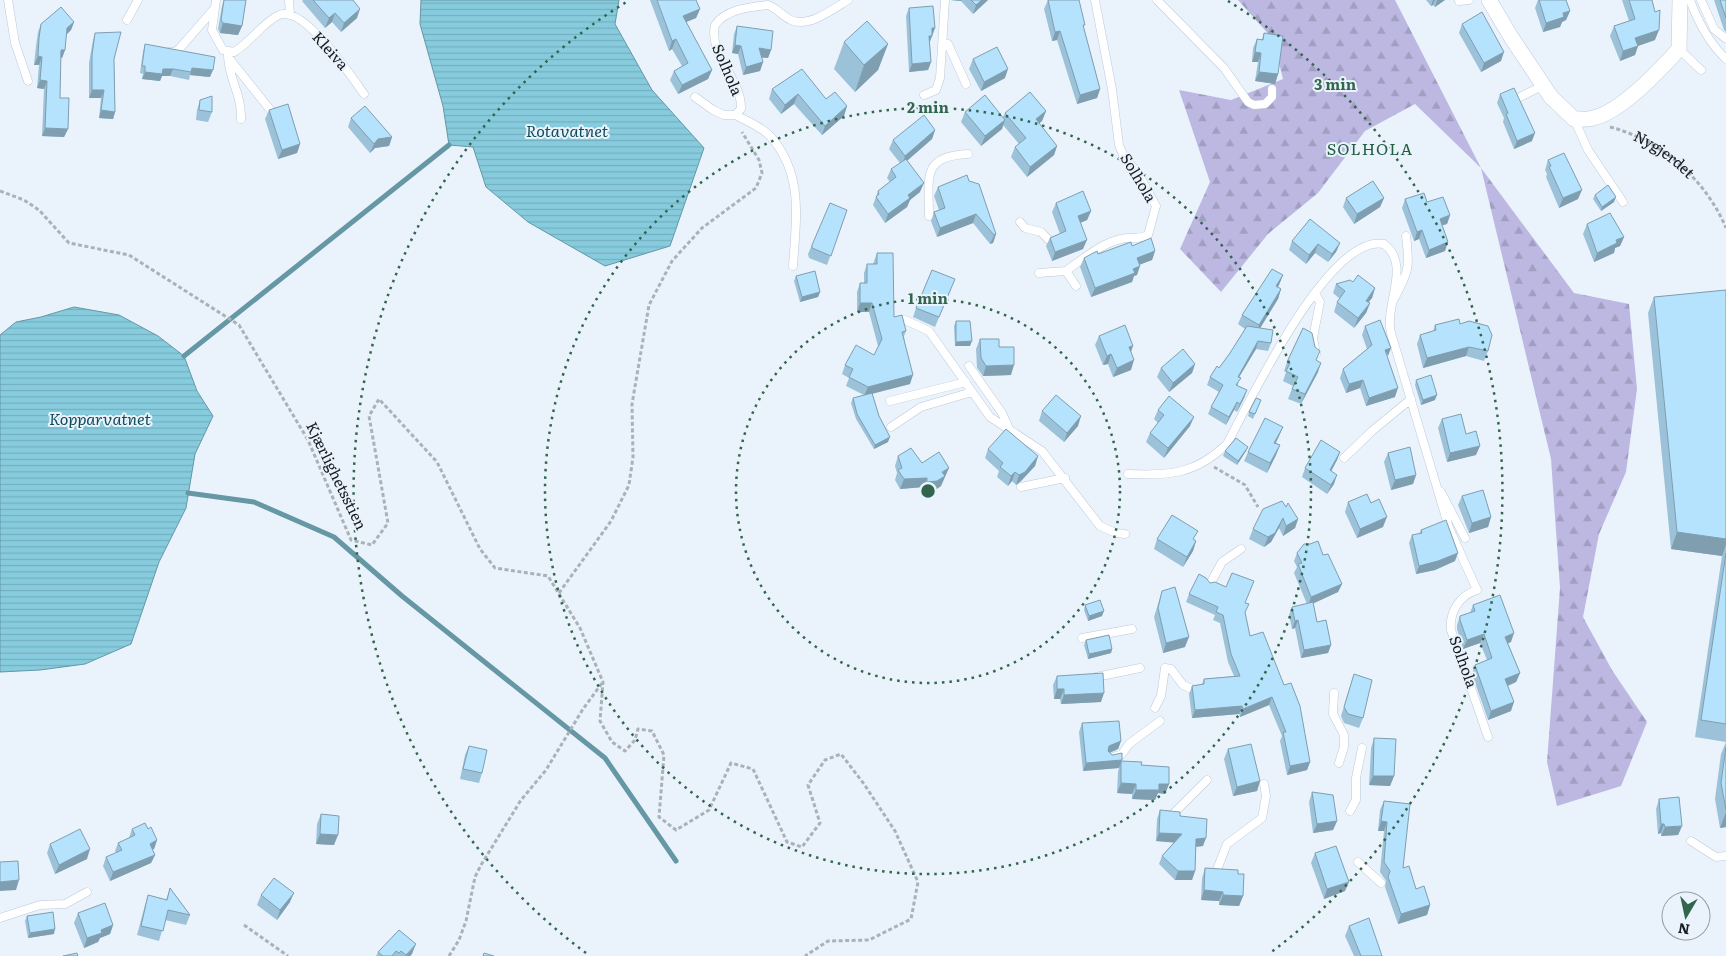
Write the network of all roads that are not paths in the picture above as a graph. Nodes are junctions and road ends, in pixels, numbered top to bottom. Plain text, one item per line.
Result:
1 (8, 0) edge
2 (138, 0) edge
3 (216, 0) edge
4 (289, 0) edge
5 (848, 0) edge
6 (945, 0) edge
7 (1095, 0) edge
8 (1157, 0) edge
9 (1469, 0) edge
10 (1489, 0) edge
11 (1680, 0) edge
12 (1690, 0) edge
13 (1700, 0) edge
14 (1459, 1) edge
15 (768, 3) edge
16 (214, 8) junction
17 (290, 15) junction
18 (128, 20) dead end
19 (1725, 38) edge
20 (943, 43) junction
21 (1678, 49) junction
22 (167, 52) edge
23 (228, 55) junction
24 (1726, 59) edge
25 (1701, 70) dead end
26 (28, 81) dead end
27 (966, 84) dead end
28 (1544, 85) junction
29 (1272, 89) dead end
30 (364, 94) dead end
31 (924, 96) dead end
32 (695, 97) dead end
33 (1518, 98) edge
34 (272, 112) edge
35 (735, 115) junction
36 (1574, 118) junction
37 (241, 119) dead end
38 (968, 154) dead end
39 (1623, 202) dead end
40 (929, 216) dead end
41 (1020, 222) dead end
42 (1406, 236) dead end
43 (1049, 240) edge
44 (793, 266) dead end
45 (1066, 271) junction
46 (1038, 273) dead end
47 (1076, 286) dead end
48 (1315, 292) junction
49 (1391, 305) junction
50 (904, 320) edge
51 (1317, 355) edge
52 (969, 366) dead end
53 (966, 382) junction
54 (972, 392) junction
55 (1411, 399) junction
56 (890, 401) dead end
57 (891, 427) dead end
58 (1010, 431) junction
59 (1344, 458) dead end
60 (1128, 474) dead end
61 (1065, 478) junction
62 (1435, 485) junction
63 (1021, 487) dead end
64 (1124, 534) dead end
65 (1464, 538) dead end
66 (1241, 549) dead end
67 (1210, 586) edge
68 (1132, 630) dead end
69 (1082, 638) dead end
70 (1140, 668) dead end
71 (1096, 677) edge
72 (1192, 690) edge
73 (1334, 693) dead end
74 (1155, 708) dead end
75 (1160, 721) dead end
76 (1488, 737) dead end
77 (1362, 748) dead end
78 (1110, 758) edge
79 (1339, 763) dead end
80 (1205, 783) dead end
81 (1264, 784) dead end
82 (1350, 811) dead end
83 (1172, 815) edge
84 (1690, 841) dead end
85 (1726, 856) edge
86 (1358, 862) dead end
87 (1216, 872) edge
88 (1381, 883) dead end
89 (87, 892) dead end
90 (0, 918) edge

1 - 26 lane
2 - 18 lane
3 - 16 lane
4 - 17 lane
5 - 15 lane, Solhola
6 - 20 lane
7 - 45 lane, Solhola
8 - 29 lane
9 - 14 lane
10 - 28 street
11 - 21 street
12 - 24 lane
13 - 19 lane
15 - 35 lane, Solhola
16 - 22 lane
16 - 23 lane
17 - 23 lane
17 - 30 lane, Kleiva
20 - 27 lane
20 - 31 lane
21 - 25 lane
21 - 36 street
23 - 34 lane
23 - 37 lane
28 - 33 lane
28 - 36 street
32 - 35 lane, Solhola
35 - 44 lane, Solhola
36 - 39 lane
38 - 40 lane
41 - 43 lane
42 - 49 lane, Solhola
45 - 46 lane
45 - 47 lane
48 - 49 lane, Solhola
48 - 51 lane
48 - 60 lane, Solhola
49 - 55 lane, Solhola
50 - 53 lane
52 - 58 lane
53 - 54 lane
53 - 56 lane
54 - 57 lane
54 - 58 lane
55 - 59 lane
55 - 62 lane, Solhola
58 - 61 lane
61 - 63 lane
61 - 64 lane
62 - 65 lane, Solhola
62 - 76 lane, Solhola
66 - 67 lane
68 - 69 lane
70 - 71 lane
72 - 74 lane
73 - 79 lane
75 - 78 lane
77 - 82 lane
80 - 83 lane
81 - 87 lane
84 - 85 lane
86 - 88 lane
89 - 90 lane

